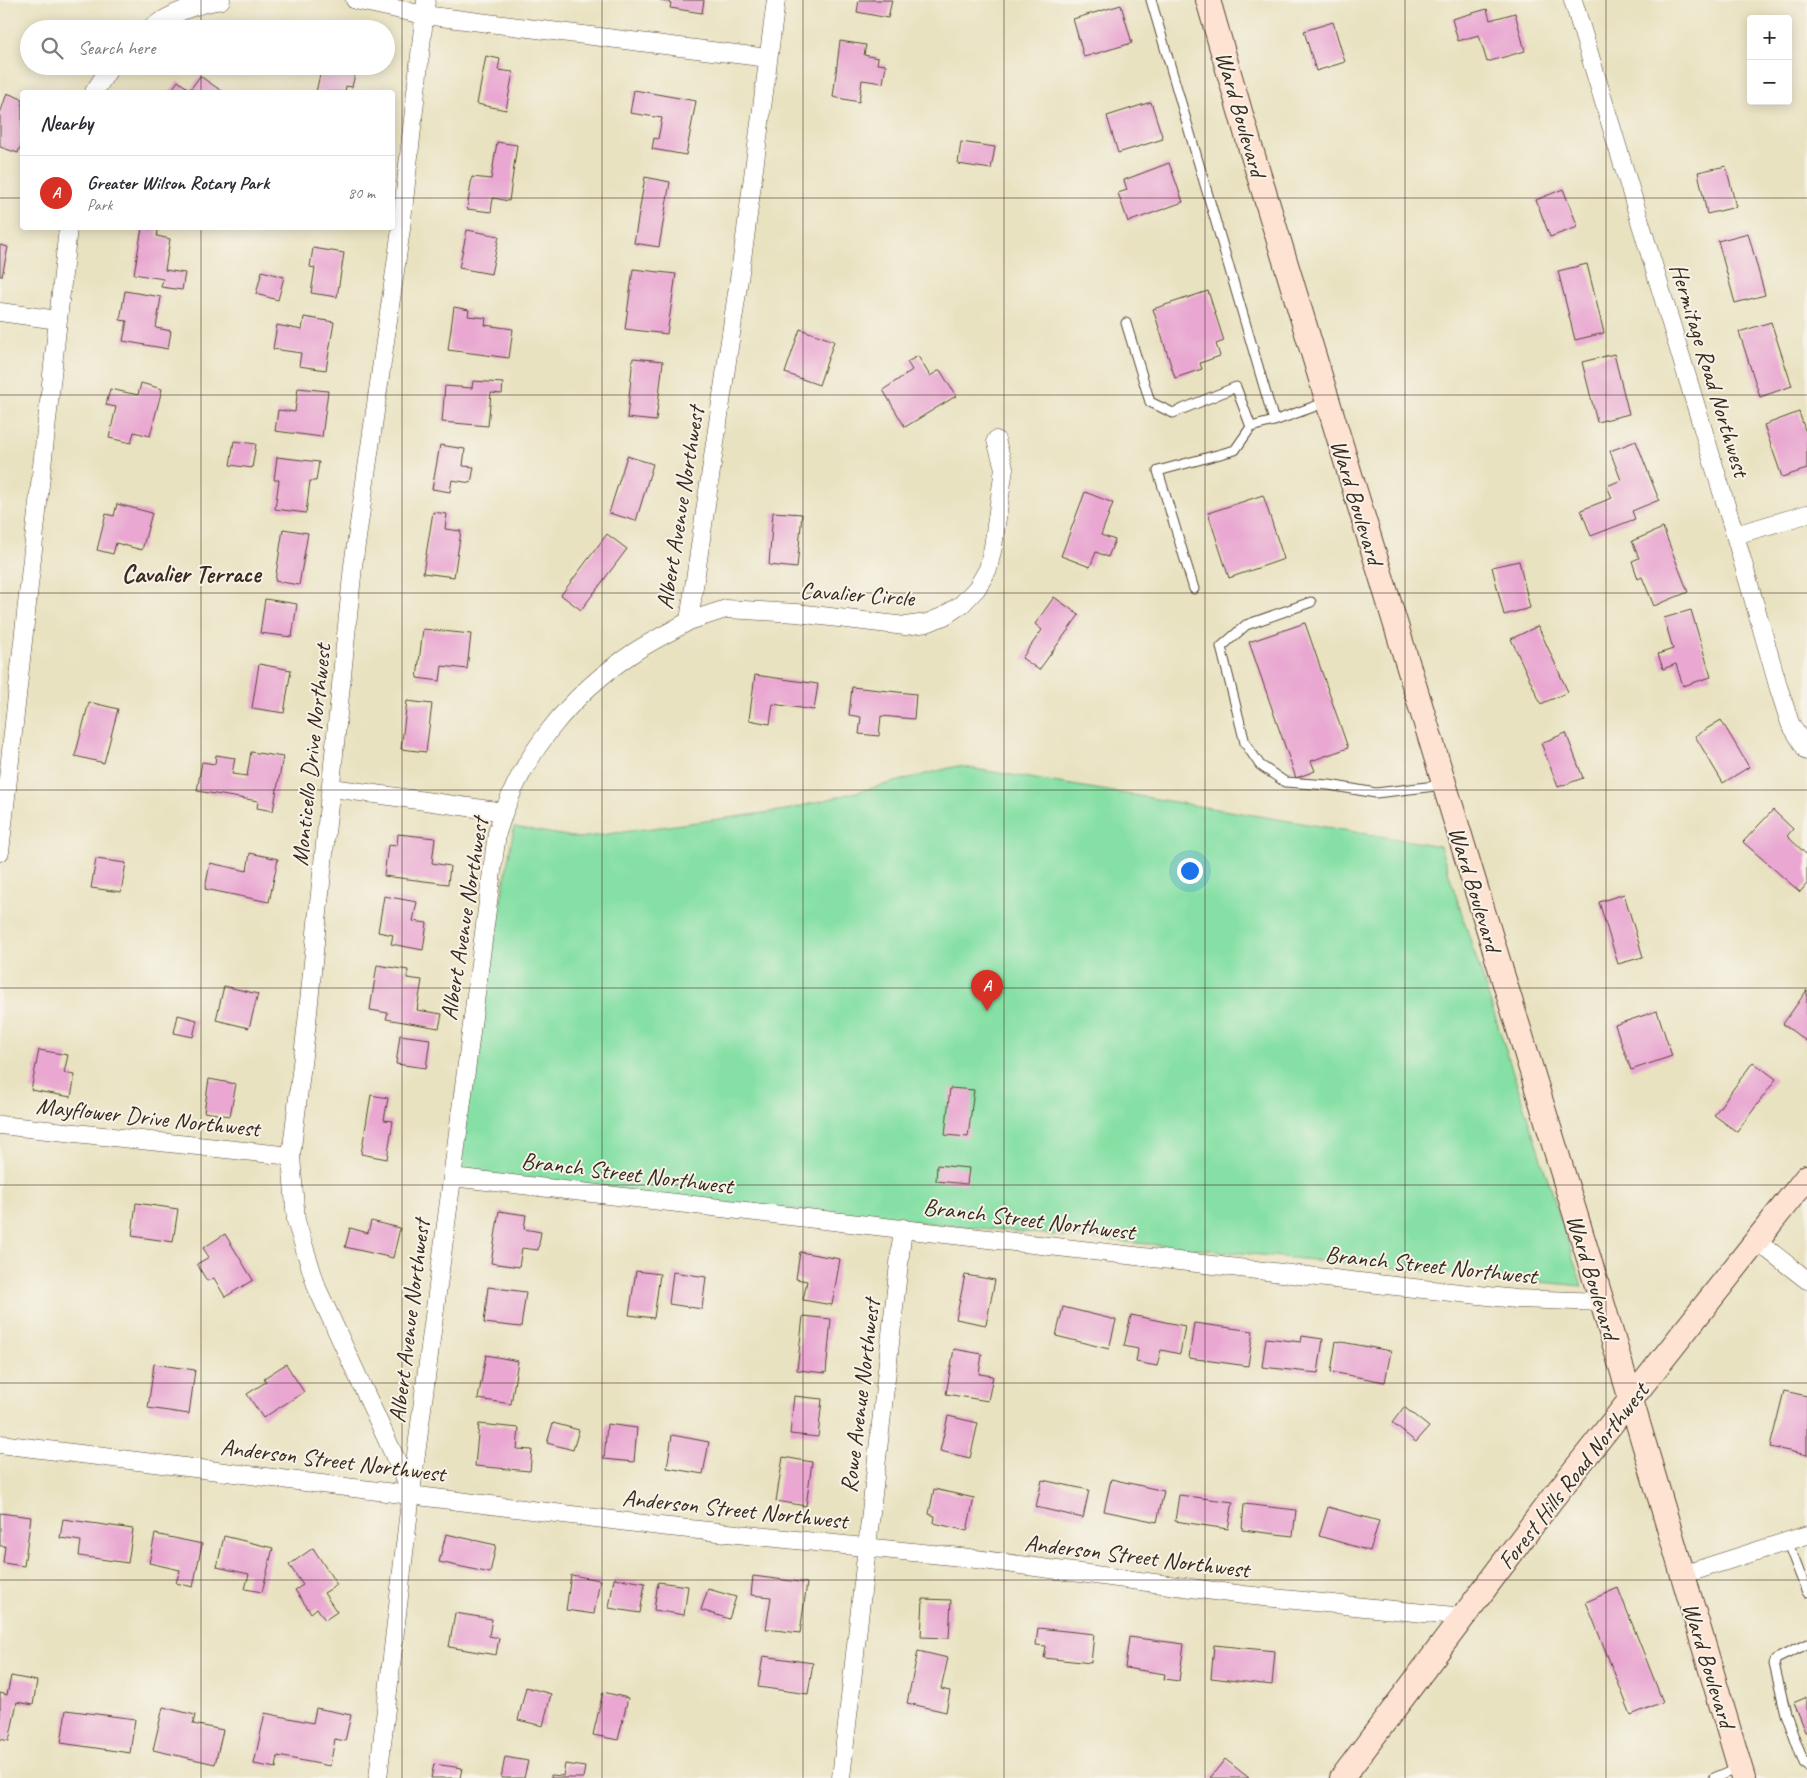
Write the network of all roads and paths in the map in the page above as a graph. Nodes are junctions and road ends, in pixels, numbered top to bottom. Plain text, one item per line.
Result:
1 (221, 0) edge
2 (355, 0) edge
3 (776, 0) edge
4 (1151, 0) edge
5 (1208, 0) edge
6 (1573, 0) edge
7 (425, 7) edge
8 (164, 20) edge
9 (768, 58) junction
10 (105, 75) edge
11 (95, 90) edge
12 (68, 230) edge
13 (0, 312) edge
14 (58, 320) junction
15 (1126, 323) dead end
16 (1327, 402) junction
17 (1274, 421) junction
18 (1251, 427) junction
19 (996, 440) dead end
20 (1807, 514) edge
21 (1734, 535) junction
22 (1194, 589) dead end
23 (1311, 602) dead end
24 (689, 621) junction
25 (1807, 751) edge
26 (1444, 786) junction
27 (332, 788) junction
28 (504, 812) junction
29 (0, 852) edge
30 (0, 1125) edge
31 (291, 1156) junction
32 (452, 1177) junction
33 (1807, 1177) edge
34 (903, 1228) junction
35 (1757, 1241) junction
36 (1807, 1280) edge
37 (1602, 1302) junction
38 (1630, 1402) junction
39 (0, 1444) edge
40 (411, 1494) junction
41 (1807, 1535) edge
42 (1788, 1541) junction
43 (866, 1548) junction
44 (1682, 1575) junction
45 (1807, 1592) edge
46 (1464, 1617) junction
47 (1807, 1644) edge
48 (1807, 1766) edge
49 (1742, 1773) edge
50 (378, 1778) edge
51 (841, 1778) edge
52 (1342, 1778) edge
53 (1714, 1778) edge

1 - 8 street
2 - 7 street
3 - 9 street, Albert Avenue Northwest
4 - 17 lane
5 - 16 main road, Ward Boulevard
6 - 21 street, Hermitage Road Northwest
7 - 9 street
7 - 27 street, Monticello Drive Northwest
9 - 24 street, Albert Avenue Northwest
10 - 11 street
12 - 14 street
13 - 14 street
14 - 29 street
15 - 18 lane
16 - 17 lane
16 - 26 main road, Ward Boulevard
17 - 18 lane
18 - 22 lane
19 - 24 street, Cavalier Circle
20 - 21 street
21 - 25 street, Hermitage Road Northwest
23 - 26 lane
24 - 28 street, Albert Avenue Northwest
26 - 37 main road, Ward Boulevard
27 - 28 street
27 - 31 street, Monticello Drive Northwest
28 - 32 street, Albert Avenue Northwest
30 - 31 street, Mayflower Drive Northwest
31 - 40 street, Monticello Drive Northwest
32 - 34 street, Branch Street Northwest
32 - 40 street, Albert Avenue Northwest
33 - 35 main road, Forest Hills Road Northwest
34 - 37 street, Branch Street Northwest
34 - 43 street, Rowe Avenue Northwest
35 - 36 street
35 - 38 main road, Forest Hills Road Northwest
37 - 38 main road, Ward Boulevard
38 - 44 main road, Ward Boulevard
38 - 46 main road, Forest Hills Road Northwest
39 - 40 street, Anderson Street Northwest
40 - 43 street, Anderson Street Northwest
40 - 50 street, Albert Avenue Northwest
41 - 42 street
42 - 44 street
42 - 45 lane
43 - 46 street, Anderson Street Northwest
43 - 51 street, Rowe Avenue Northwest
44 - 49 main road, Ward Boulevard
46 - 52 main road, Forest Hills Road Northwest
47 - 48 lane
49 - 53 lane

